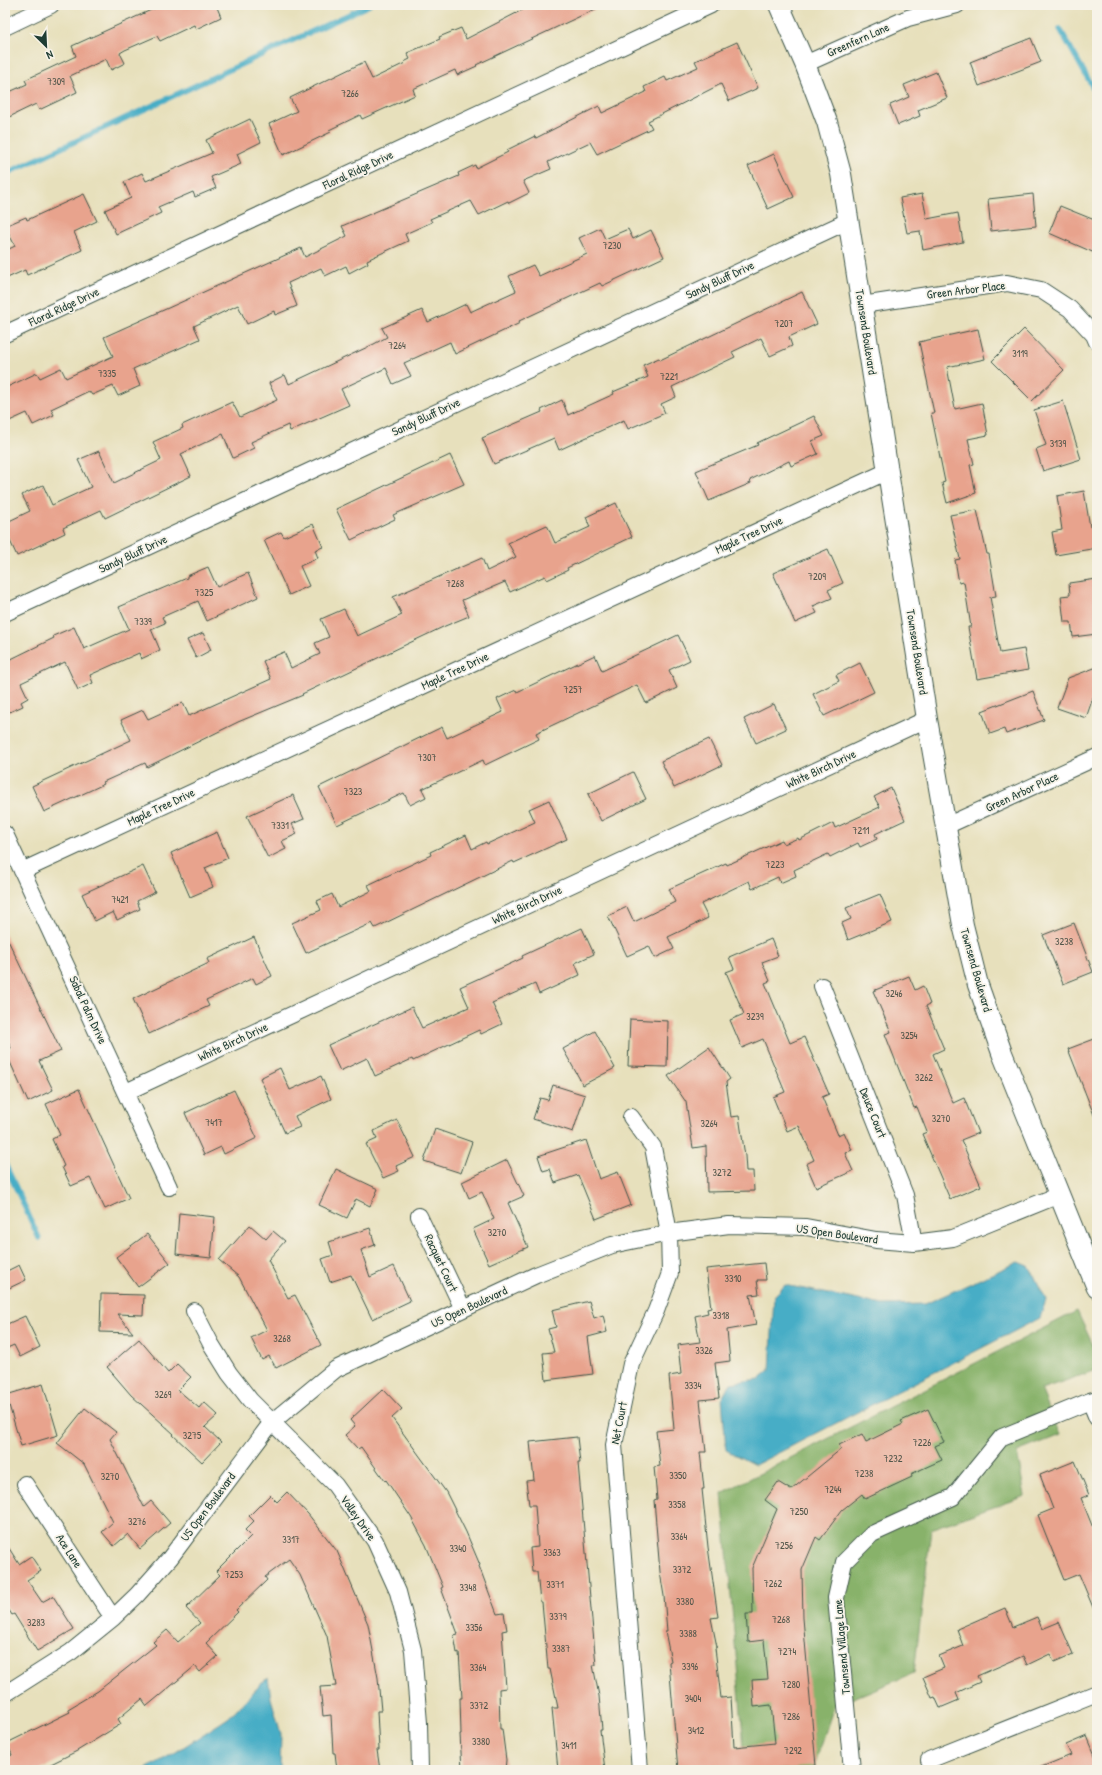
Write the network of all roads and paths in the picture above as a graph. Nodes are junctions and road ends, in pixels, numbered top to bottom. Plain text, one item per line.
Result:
1 (51, 5) edge
2 (711, 5) edge
3 (779, 5) edge
4 (957, 5) edge
5 (5, 27) edge
6 (805, 64) junction
7 (848, 221) junction
8 (862, 304) junction
9 (5, 334) edge
10 (1097, 342) edge
11 (888, 471) junction
12 (5, 613) edge
13 (928, 719) junction
14 (1097, 757) edge
15 (946, 826) junction
16 (5, 834) edge
17 (22, 872) junction
18 (822, 986) dead end
19 (126, 1092) junction
20 (631, 1117) dead end
21 (169, 1187) dead end
22 (1059, 1195) junction
23 (419, 1216) dead end
24 (668, 1233) junction
25 (914, 1243) junction
26 (1097, 1288) edge
27 (463, 1309) junction
28 (194, 1311) dead end
29 (1094, 1400) edge
30 (1097, 1418) edge
31 (272, 1422) junction
32 (25, 1484) dead end
33 (113, 1618) junction
34 (1097, 1693) edge
35 (5, 1694) edge
36 (929, 1760) dead end
37 (420, 1770) edge
38 (640, 1770) edge
39 (852, 1770) edge

1 - 5 street
2 - 9 street, Floral Ridge Drive
3 - 6 street, Townsend Boulevard
4 - 6 street, Greenfern Lane
6 - 7 street, Townsend Boulevard
7 - 8 street, Townsend Boulevard
7 - 12 street, Sandy Bluff Drive
8 - 10 street, Green Arbor Place
8 - 11 street, Townsend Boulevard
11 - 13 street, Townsend Boulevard
11 - 17 street, Maple Tree Drive
13 - 15 street, Townsend Boulevard
13 - 19 street, White Birch Drive
14 - 15 street, Green Arbor Place
15 - 22 street, Townsend Boulevard
16 - 17 street, Sabal Palm Drive
17 - 19 street, Sabal Palm Drive
18 - 25 street, Deuce Court
19 - 21 street, Sabal Palm Drive
20 - 24 street, Net Court
22 - 25 street, US Open Boulevard
22 - 26 street, Townsend Boulevard
23 - 27 street, Racquet Court
24 - 25 street, US Open Boulevard
24 - 27 street, US Open Boulevard
24 - 38 street, Net Court
27 - 31 street, US Open Boulevard
28 - 31 street, Volley Drive
29 - 30 street
29 - 39 street, Townsend Village Lane
31 - 33 street, US Open Boulevard
31 - 37 street, Volley Drive
32 - 33 street, Ace Lane
33 - 35 street, US Open Boulevard
34 - 36 street

